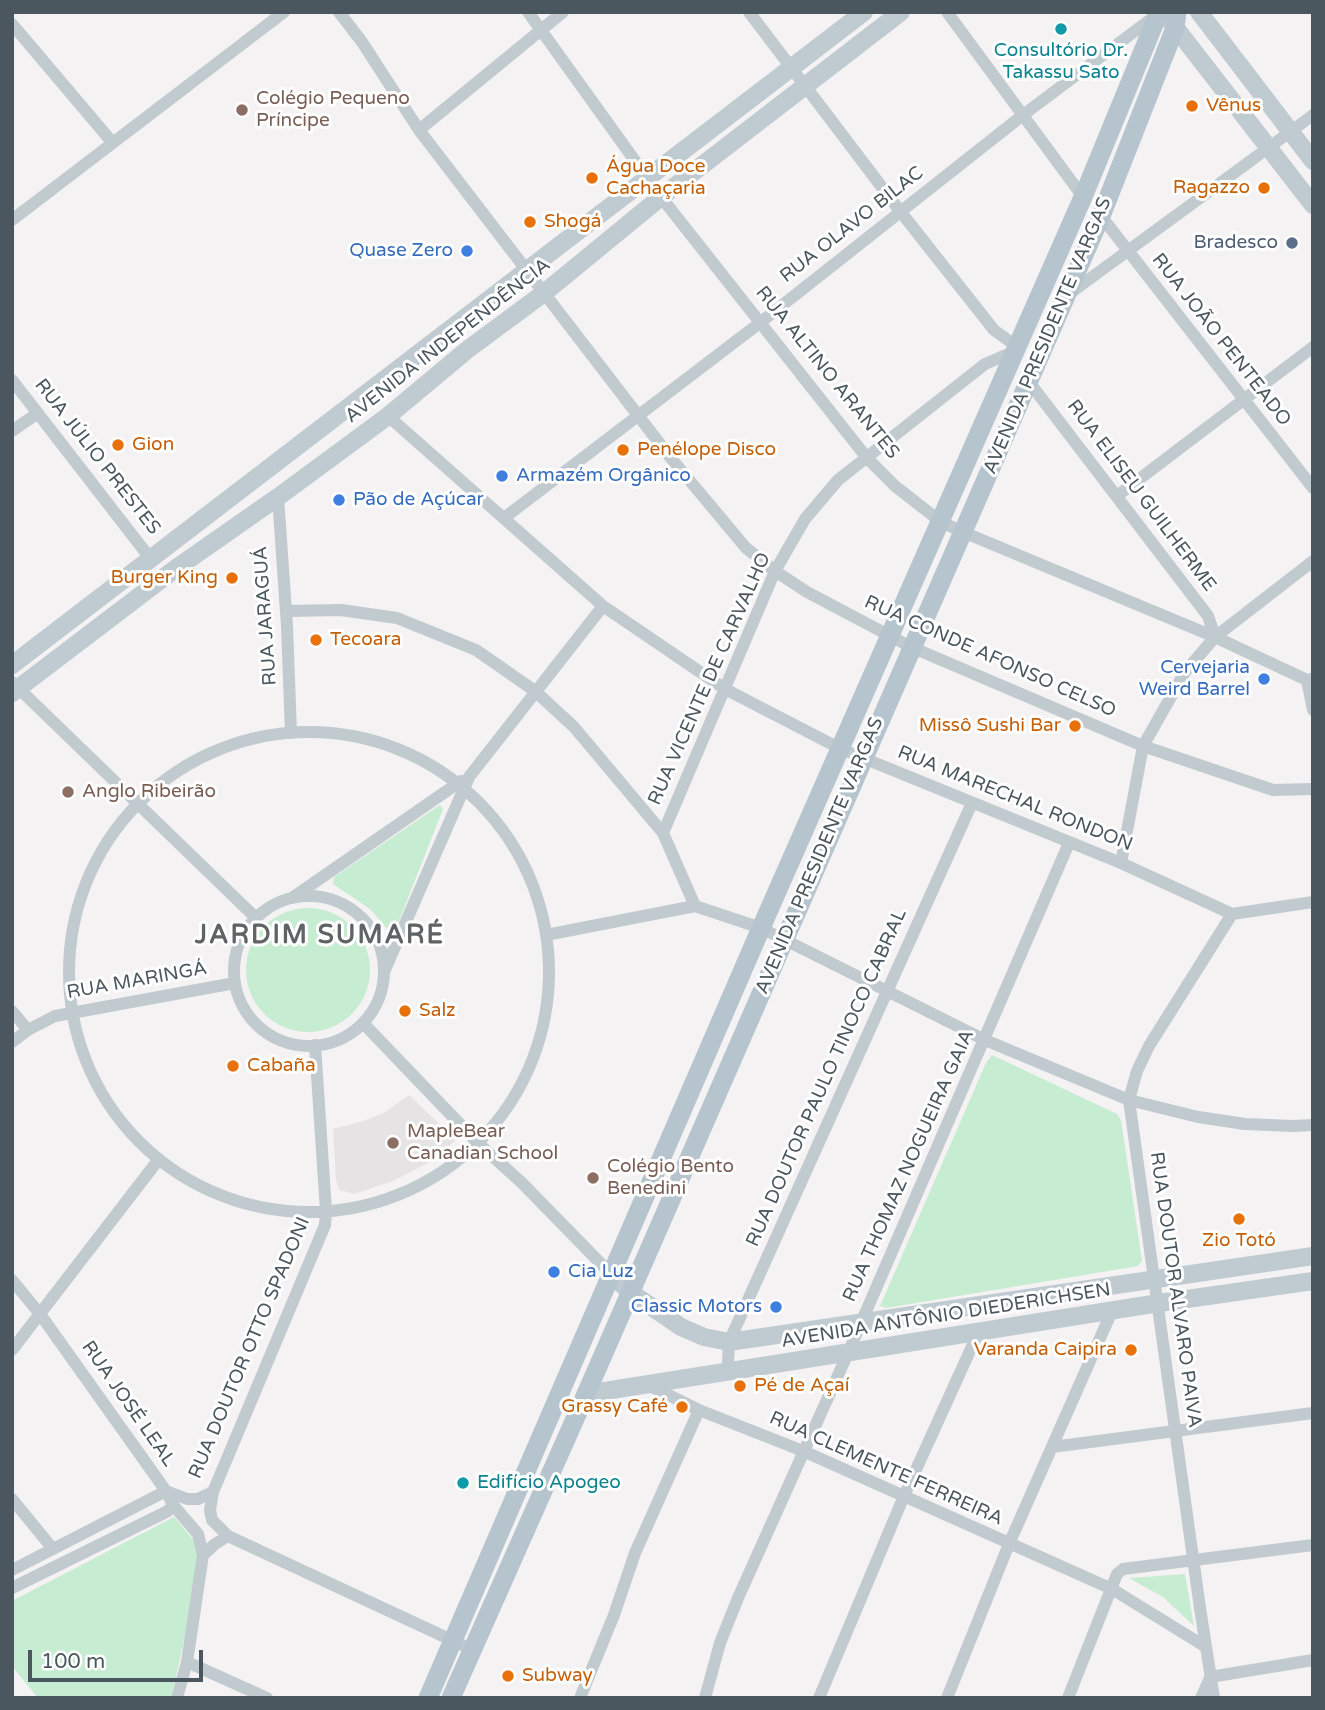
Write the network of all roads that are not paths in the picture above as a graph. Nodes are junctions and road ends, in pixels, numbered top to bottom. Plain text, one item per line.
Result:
1 (284, 12) edge
2 (339, 12) edge
3 (528, 12) edge
4 (563, 12) edge
5 (749, 12) edge
6 (864, 12) edge
7 (901, 12) edge
8 (947, 12) edge
9 (1199, 12) edge
10 (1170, 15) edge
11 (12, 24) edge
12 (541, 30) junction
13 (792, 67) junction
14 (1145, 80) dead end
15 (806, 85) junction
16 (1023, 115) junction
17 (1313, 115) edge
18 (419, 130) junction
19 (1290, 132) junction
20 (113, 142) junction
21 (1270, 148) junction
22 (1313, 162) edge
23 (648, 177) junction
24 (661, 197) junction
25 (1083, 197) junction
26 (1313, 205) edge
27 (900, 211) junction
28 (1101, 216) junction
29 (12, 220) edge
30 (1127, 252) junction
31 (526, 271) junction
32 (544, 293) junction
33 (1065, 296) junction
34 (761, 322) junction
35 (1313, 347) edge
36 (1015, 349) junction
37 (12, 380) edge
38 (1029, 382) junction
39 (1242, 398) junction
40 (38, 413) junction
41 (638, 414) junction
42 (388, 416) junction
43 (12, 432) edge
44 (867, 457) junction
45 (1313, 488) edge
46 (1117, 496) junction
47 (278, 497) junction
48 (504, 517) junction
49 (942, 522) junction
50 (962, 532) junction
51 (150, 558) junction
52 (1313, 561) edge
53 (775, 571) junction
54 (603, 606) junction
55 (286, 611) junction
56 (1208, 616) junction
57 (1194, 629) junction
58 (890, 636) junction
59 (1215, 637) junction
60 (911, 647) junction
61 (12, 665) edge
62 (1310, 680) edge
63 (14, 688) edge
64 (724, 690) junction
65 (535, 691) junction
66 (1313, 710) edge
67 (291, 733) junction
68 (1143, 746) junction
69 (841, 749) junction
70 (863, 757) junction
71 (463, 783) junction
72 (1313, 789) edge
73 (972, 803) junction
74 (136, 804) junction
75 (663, 834) junction
76 (1069, 843) junction
77 (1121, 863) junction
78 (291, 898) junction
79 (1313, 902) edge
80 (695, 906) junction
81 (1232, 914) junction
82 (256, 918) junction
83 (761, 928) junction
84 (546, 935) junction
85 (785, 940) junction
86 (384, 972) junction
87 (235, 983) junction
88 (886, 992) junction
89 (12, 1011) edge
90 (71, 1012) junction
91 (363, 1023) junction
92 (27, 1030) junction
93 (985, 1040) junction
94 (12, 1042) edge
95 (315, 1045) junction
96 (1129, 1100) junction
97 (1313, 1125) edge
98 (478, 1143) junction
99 (159, 1159) junction
100 (327, 1211) junction
101 (1313, 1256) edge
102 (612, 1275) junction
103 (1156, 1279) junction
104 (12, 1280) edge
105 (1313, 1282) edge
106 (630, 1292) junction
107 (1159, 1303) junction
108 (1112, 1311) junction
109 (40, 1314) junction
110 (861, 1323) junction
111 (979, 1331) junction
112 (729, 1342) junction
113 (12, 1350) edge
114 (848, 1353) junction
115 (731, 1371) junction
116 (645, 1383) junction
117 (586, 1394) junction
118 (699, 1410) junction
119 (1313, 1413) edge
120 (1175, 1432) junction
121 (1052, 1447) junction
122 (803, 1451) junction
123 (166, 1491) junction
124 (213, 1492) junction
125 (904, 1496) junction
126 (12, 1499) edge
127 (173, 1505) junction
128 (228, 1536) junction
129 (1009, 1544) junction
130 (1313, 1545) edge
131 (54, 1549) junction
132 (204, 1555) junction
133 (1194, 1562) junction
134 (12, 1570) edge
135 (12, 1588) edge
136 (1112, 1589) junction
137 (453, 1640) junction
138 (1206, 1647) junction
139 (473, 1650) junction
140 (1313, 1660) edge
141 (187, 1662) junction
142 (1210, 1678) junction
143 (452, 1697) edge
144 (177, 1698) edge
145 (267, 1698) edge
146 (428, 1698) edge
147 (580, 1698) edge
148 (705, 1698) edge
149 (819, 1698) edge
150 (947, 1698) edge
151 (1068, 1698) edge
152 (1201, 1698) edge
153 (1214, 1698) edge

1 - 20 street
2 - 18 street, RUA CONDE AFONSO CELSO
3 - 12 street, RUA ALTINO ARANTES
4 - 12 street
5 - 13 street
6 - 13 main road, AVENIDA INDEPENDÊNCIA
7 - 15 main road, AVENIDA INDEPENDÊNCIA
8 - 16 street
9 - 19 main road
10 - 16 street, RUA OLAVO BILAC
10 - 21 main road
10 - 25 main road, AVENIDA PRESIDENTE VARGAS
10 - 28 main road, AVENIDA PRESIDENTE VARGAS
11 - 20 street
12 - 18 street
12 - 23 street, RUA ALTINO ARANTES
13 - 15 street
13 - 23 main road, AVENIDA INDEPENDÊNCIA
14 - 36 main road
15 - 24 main road, AVENIDA INDEPENDÊNCIA
15 - 27 street
16 - 25 street
16 - 27 street, RUA OLAVO BILAC
17 - 19 street
18 - 31 street, RUA CONDE AFONSO CELSO
19 - 21 street
19 - 22 main road
20 - 29 street
21 - 26 main road
21 - 30 street
23 - 24 street, RUA ALTINO ARANTES
23 - 31 main road, AVENIDA INDEPENDÊNCIA
24 - 32 main road, AVENIDA INDEPENDÊNCIA
24 - 34 street, RUA ALTINO ARANTES
25 - 36 main road, AVENIDA PRESIDENTE VARGAS
27 - 34 street, RUA OLAVO BILAC
27 - 36 street
28 - 30 street, RUA JOÃO PENTEADO
28 - 33 main road, AVENIDA PRESIDENTE VARGAS
30 - 33 street
30 - 39 street, RUA JOÃO PENTEADO
31 - 32 street, RUA CONDE AFONSO CELSO
31 - 51 main road, AVENIDA INDEPENDÊNCIA
32 - 41 street, RUA CONDE AFONSO CELSO
32 - 42 main road, AVENIDA INDEPENDÊNCIA
33 - 38 main road, AVENIDA PRESIDENTE VARGAS
34 - 41 street, RUA OLAVO BILAC
34 - 44 street, RUA ALTINO ARANTES
35 - 39 street
36 - 44 street, RUA VICENTE DE CARVALHO
36 - 49 main road, AVENIDA PRESIDENTE VARGAS
37 - 40 street, RUA JÚLIO PRESTES
38 - 46 street, RUA ELISEU GUILHERME
38 - 50 main road, AVENIDA PRESIDENTE VARGAS
39 - 45 street, RUA JOÃO PENTEADO
39 - 46 street
40 - 43 street
40 - 51 street, RUA JÚLIO PRESTES
41 - 48 street, RUA OLAVO BILAC
41 - 53 street, RUA CONDE AFONSO CELSO
42 - 47 main road, AVENIDA INDEPENDÊNCIA
42 - 48 street, RUA MARECHAL RONDON
44 - 49 street, RUA ALTINO ARANTES
44 - 53 street, RUA VICENTE DE CARVALHO
46 - 56 street, RUA ELISEU GUILHERME
47 - 55 street, RUA JARAGUÁ
47 - 63 main road, AVENIDA INDEPENDÊNCIA
48 - 54 street, RUA MARECHAL RONDON
49 - 50 street, RUA ALTINO ARANTES
49 - 58 main road, AVENIDA PRESIDENTE VARGAS
50 - 57 street, RUA ALTINO ARANTES
50 - 60 main road, AVENIDA PRESIDENTE VARGAS
51 - 61 main road, AVENIDA INDEPENDÊNCIA
52 - 59 street
53 - 58 street, RUA CONDE AFONSO CELSO
53 - 64 street, RUA VICENTE DE CARVALHO
54 - 64 street, RUA MARECHAL RONDON
54 - 65 street
55 - 65 street
55 - 67 street, RUA JARAGUÁ
56 - 57 street
56 - 59 street, RUA ELISEU GUILHERME
57 - 59 street, RUA ALTINO ARANTES
58 - 60 street, RUA CONDE AFONSO CELSO
58 - 69 main road, AVENIDA PRESIDENTE VARGAS
59 - 62 street, RUA ALTINO ARANTES
59 - 68 street
60 - 68 street, RUA CONDE AFONSO CELSO
60 - 70 main road, AVENIDA PRESIDENTE VARGAS
62 - 66 street
63 - 74 street
64 - 69 street, RUA MARECHAL RONDON
64 - 75 street, RUA VICENTE DE CARVALHO
65 - 71 street
65 - 75 street
67 - 71 street
67 - 74 street
68 - 72 street, RUA CONDE AFONSO CELSO
68 - 77 street
69 - 70 street, RUA MARECHAL RONDON
69 - 83 main road, AVENIDA PRESIDENTE VARGAS
70 - 73 street, RUA MARECHAL RONDON
70 - 85 main road, AVENIDA PRESIDENTE VARGAS
71 - 78 street
71 - 84 street
71 - 86 street
73 - 76 street, RUA MARECHAL RONDON
73 - 88 street, RUA DOUTOR PAULO TINOCO CABRAL
74 - 82 street
74 - 90 street
75 - 80 street
76 - 77 street, RUA MARECHAL RONDON
76 - 93 street, RUA THOMAZ NOGUEIRA GAIA
77 - 81 street, RUA MARECHAL RONDON
78 - 82 street
78 - 86 street
79 - 81 street
80 - 83 street
80 - 84 street
81 - 96 street, RUA DOUTOR ALVARO PAIVA
82 - 87 street
83 - 85 street
83 - 102 main road, AVENIDA PRESIDENTE VARGAS
84 - 98 street
85 - 88 street
85 - 106 main road, AVENIDA PRESIDENTE VARGAS
86 - 91 street
87 - 90 street, RUA MARINGÁ
87 - 95 street
88 - 93 street
88 - 112 street, RUA DOUTOR PAULO TINOCO CABRAL
89 - 92 street
90 - 92 street, RUA MARINGÁ
90 - 99 street
91 - 95 street
91 - 98 street
92 - 94 street, RUA MARINGÁ
93 - 96 street
93 - 110 street, RUA THOMAZ NOGUEIRA GAIA
95 - 100 street, RUA DOUTOR OTTO SPADONI
96 - 97 street
96 - 103 street, RUA DOUTOR ALVARO PAIVA
98 - 100 street
98 - 102 street
99 - 100 street
99 - 109 street
100 - 124 street, RUA DOUTOR OTTO SPADONI
101 - 103 main road, AVENIDA ANTÔNIO DIEDERICHSEN
102 - 106 main road, AVENIDA ANTÔNIO DIEDERICHSEN
102 - 137 main road, AVENIDA PRESIDENTE VARGAS
103 - 107 street, RUA DOUTOR ALVARO PAIVA
103 - 110 main road, AVENIDA ANTÔNIO DIEDERICHSEN
104 - 109 street, RUA JOSÉ LEAL
105 - 107 main road, AVENIDA ANTÔNIO DIEDERICHSEN
106 - 112 main road, AVENIDA ANTÔNIO DIEDERICHSEN
106 - 117 main road, AVENIDA PRESIDENTE VARGAS
107 - 108 main road, AVENIDA ANTÔNIO DIEDERICHSEN
107 - 120 street, RUA DOUTOR ALVARO PAIVA
108 - 111 main road, AVENIDA ANTÔNIO DIEDERICHSEN
108 - 121 street
109 - 113 street
109 - 123 street, RUA JOSÉ LEAL
110 - 112 main road, AVENIDA ANTÔNIO DIEDERICHSEN
110 - 114 street, RUA THOMAZ NOGUEIRA GAIA
111 - 114 main road, AVENIDA ANTÔNIO DIEDERICHSEN
111 - 125 street
112 - 115 street, RUA DOUTOR PAULO TINOCO CABRAL
114 - 115 main road, AVENIDA ANTÔNIO DIEDERICHSEN
114 - 122 street, RUA THOMAZ NOGUEIRA GAIA
115 - 116 main road, AVENIDA ANTÔNIO DIEDERICHSEN
116 - 117 main road, AVENIDA ANTÔNIO DIEDERICHSEN
116 - 118 street, RUA CLEMENTE FERREIRA
117 - 139 main road, AVENIDA PRESIDENTE VARGAS
118 - 122 street, RUA CLEMENTE FERREIRA
118 - 147 street
119 - 120 street
120 - 121 street
120 - 133 street, RUA DOUTOR ALVARO PAIVA
121 - 129 street
122 - 125 street, RUA CLEMENTE FERREIRA
122 - 148 street, RUA THOMAZ NOGUEIRA GAIA
123 - 124 street, RUA DOUTOR OTTO SPADONI
123 - 127 street, RUA JOSÉ LEAL
123 - 131 street
124 - 128 street
125 - 129 street, RUA CLEMENTE FERREIRA
125 - 149 street
126 - 131 street
127 - 132 street, RUA JOSÉ LEAL
127 - 135 street
128 - 132 street
128 - 137 street
129 - 136 street, RUA CLEMENTE FERREIRA
129 - 150 street
130 - 133 street
131 - 134 street
132 - 141 street
133 - 136 street
133 - 138 street, RUA DOUTOR ALVARO PAIVA
136 - 138 street, RUA CLEMENTE FERREIRA
136 - 151 street
137 - 139 street
137 - 143 street
137 - 146 main road, AVENIDA PRESIDENTE VARGAS
138 - 142 street, RUA DOUTOR ALVARO PAIVA
139 - 143 main road, AVENIDA PRESIDENTE VARGAS
140 - 142 street
141 - 144 street
141 - 145 street
142 - 152 street
142 - 153 street, RUA DOUTOR ALVARO PAIVA

